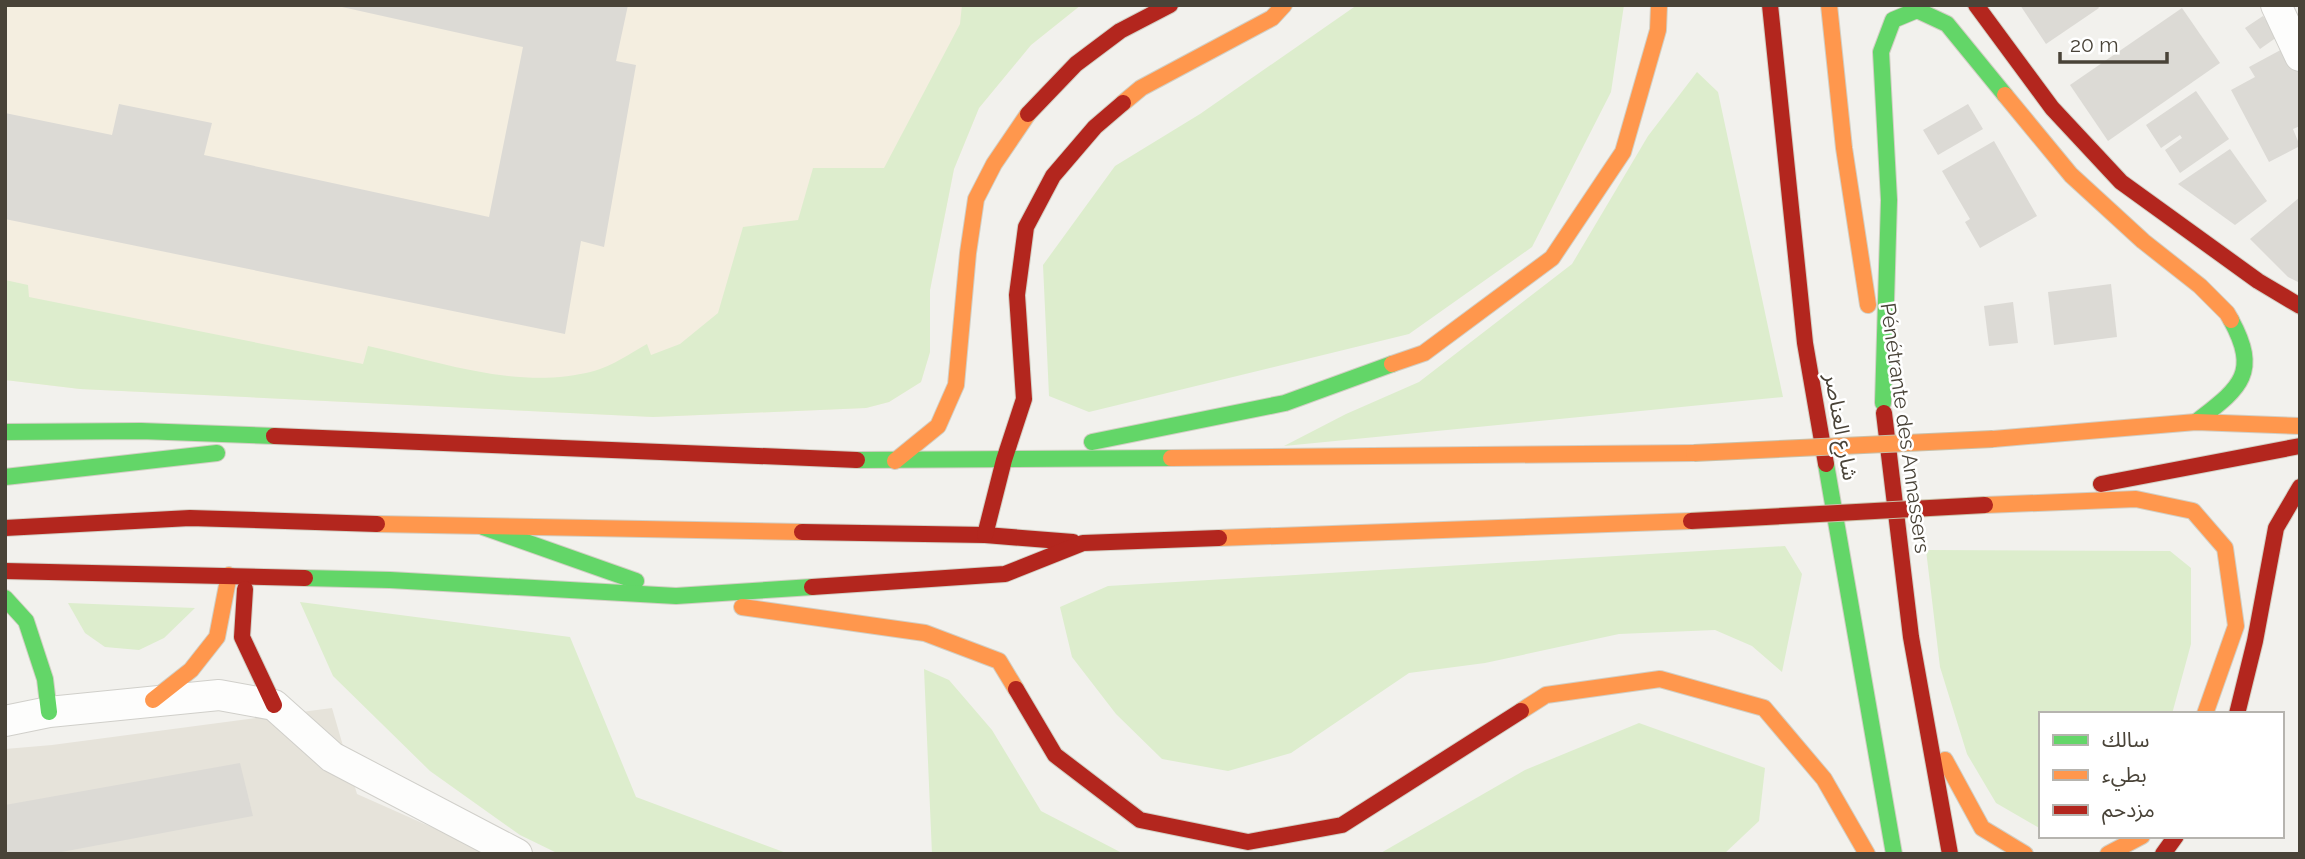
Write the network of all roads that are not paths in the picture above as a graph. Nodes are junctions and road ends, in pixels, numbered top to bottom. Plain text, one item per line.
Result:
1 (1170, 5) edge
2 (1284, 5) edge
3 (1659, 5) edge
4 (1770, 5) edge
5 (1829, 5) edge
6 (1976, 5) edge
7 (2276, 5) edge
8 (2300, 56) edge
9 (2300, 306) edge
10 (1883, 403) junction
11 (2196, 422) junction
12 (2300, 426) edge
13 (5, 432) edge
14 (337, 439) junction
15 (2300, 446) edge
16 (1004, 460) junction
17 (895, 461) junction
18 (5, 477) edge
19 (2300, 487) edge
20 (1985, 505) junction
21 (483, 527) junction
22 (5, 528) edge
23 (985, 535) junction
24 (1083, 543) junction
25 (5, 572) edge
26 (229, 575) junction
27 (246, 575) junction
28 (676, 596) junction
29 (5, 598) edge
30 (153, 700) junction
31 (274, 705) junction
32 (49, 712) junction
33 (2207, 712) edge
34 (2237, 712) edge
35 (5, 721) edge
36 (1928, 727) junction
37 (2138, 838) edge
38 (2175, 838) edge
39 (517, 854) edge
40 (1867, 854) edge
41 (1894, 854) edge
42 (1950, 854) edge
43 (2025, 854) edge
44 (2108, 854) edge
45 (2163, 854) edge

1 - 17 main road
2 - 16 main road
3 - 16 main road
4 - 41 main road, شارع العناصر
5 - 10 main road, Pénétrante des Annassers
6 - 9 main road
7 - 8 street
10 - 11 main road
10 - 36 main road, Pénétrante des Annassers
11 - 12 main road
11 - 16 main road, bridge
13 - 14 main road
14 - 17 main road
14 - 18 main road
15 - 20 main road
16 - 17 main road
16 - 23 main road
19 - 34 main road
20 - 24 main road, bridge
20 - 33 main road
21 - 22 main road
21 - 23 main road
21 - 28 main road
23 - 24 main road
24 - 28 main road
25 - 26 main road
26 - 27 main road
26 - 30 main road
27 - 28 main road
27 - 31 main road
28 - 40 main road
29 - 32 main road
30 - 31 street
30 - 32 street
31 - 39 street
32 - 35 street
36 - 42 main road, Pénétrante des Annassers
36 - 43 main road
37 - 44 main road
38 - 45 main road

